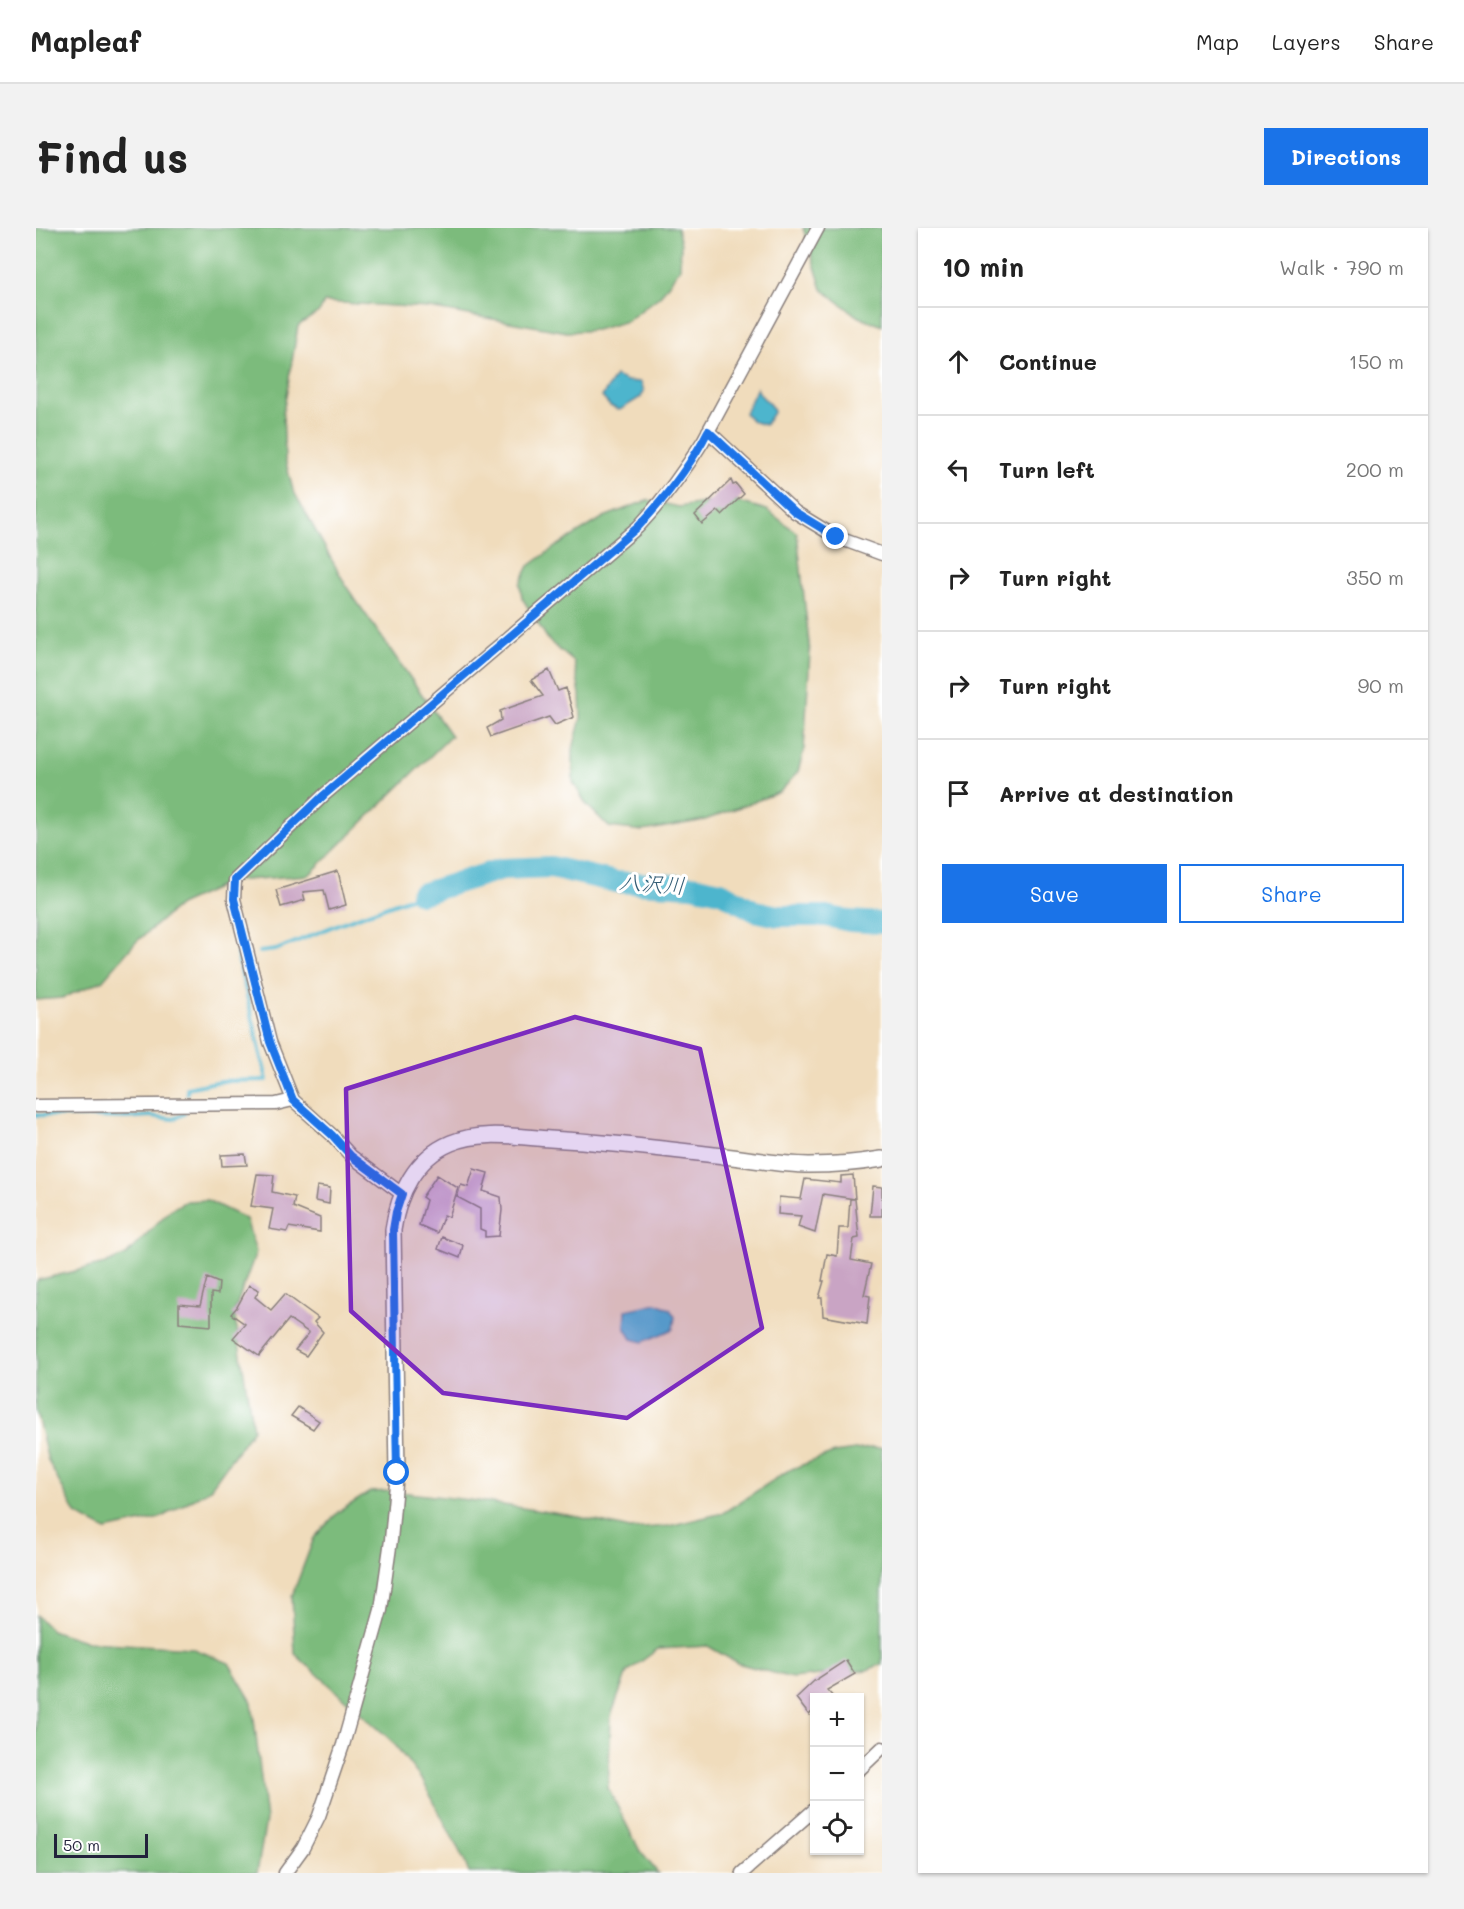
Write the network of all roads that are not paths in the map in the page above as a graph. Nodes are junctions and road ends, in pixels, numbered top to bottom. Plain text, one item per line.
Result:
1 (818, 228) edge
2 (708, 431) junction
3 (882, 554) edge
4 (293, 1100) junction
5 (36, 1106) edge
6 (882, 1159) edge
7 (402, 1194) junction
8 (397, 1473) joint
9 (882, 1748) edge
10 (864, 1765) edge
11 (810, 1814) edge
12 (285, 1873) edge
13 (742, 1873) edge

1 - 2 street
2 - 3 street
2 - 4 street
4 - 5 street
4 - 7 street
6 - 7 street
7 - 8 street
8 - 12 street
9 - 10 street
11 - 13 street

